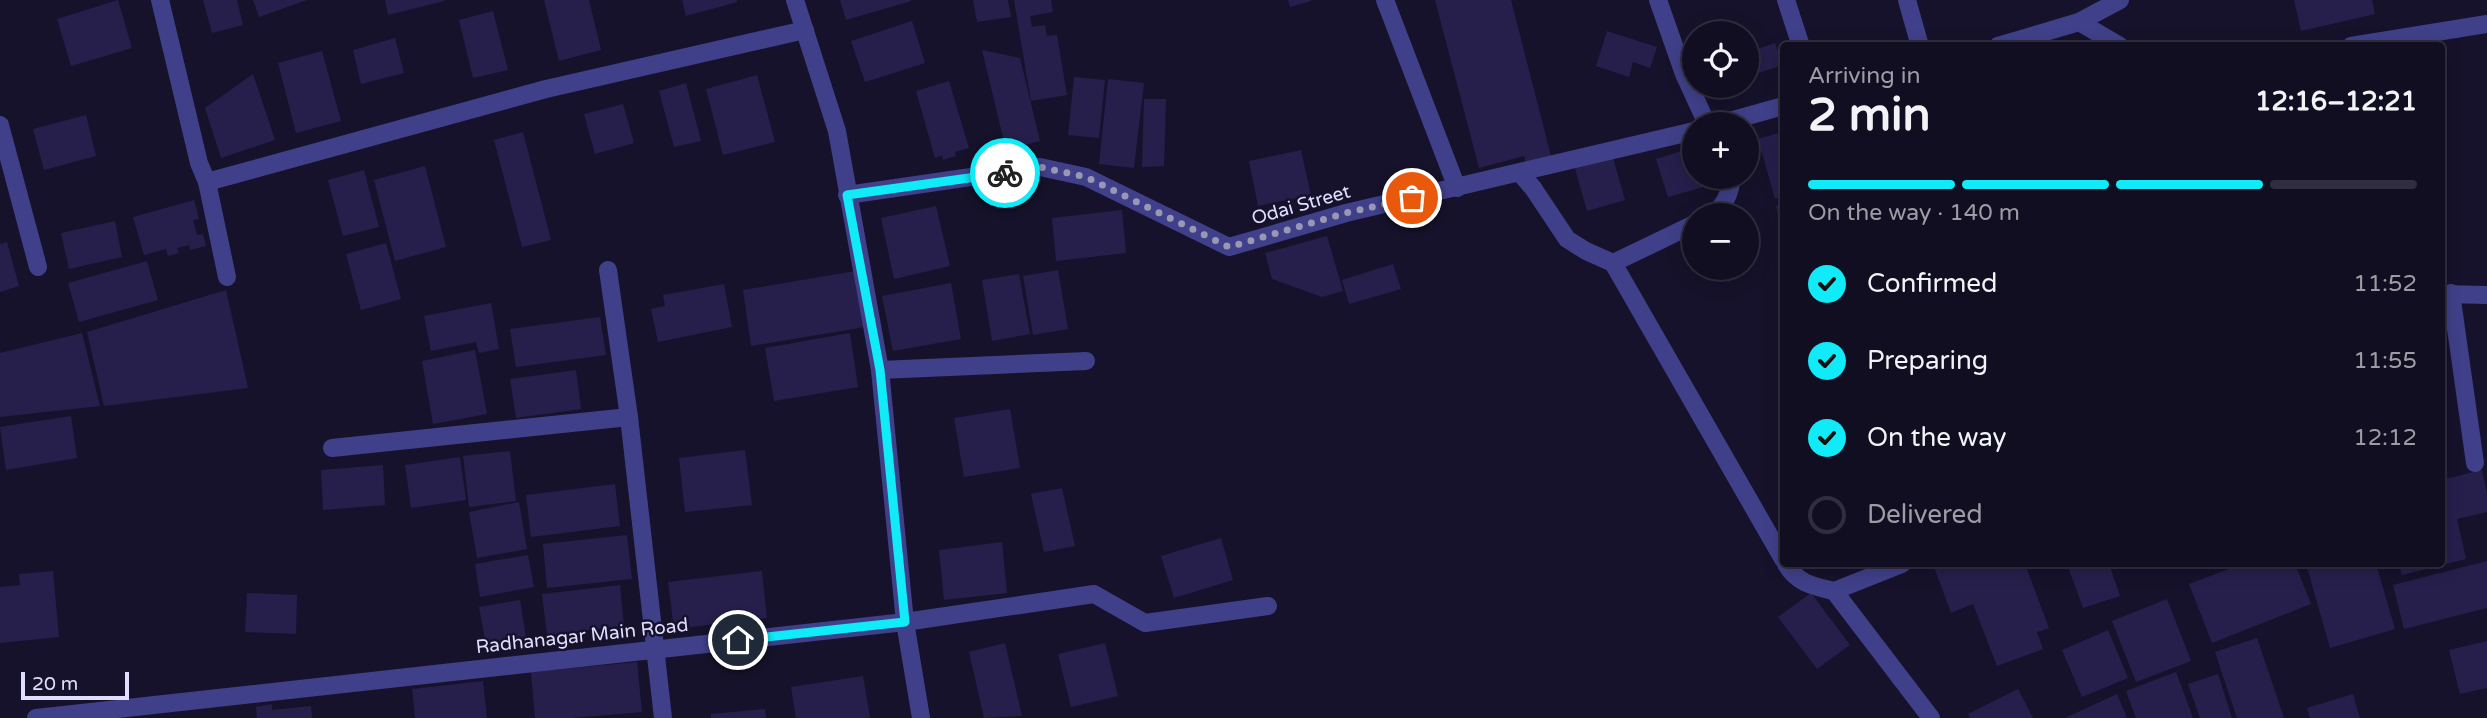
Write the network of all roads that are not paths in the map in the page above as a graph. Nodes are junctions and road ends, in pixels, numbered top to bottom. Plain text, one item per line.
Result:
1 (160, 0) edge
2 (795, 0) edge
3 (1385, 0) edge
4 (1658, 0) edge
5 (1786, 0) edge
6 (1907, 0) edge
7 (2120, 0) edge
8 (2079, 22) junction
9 (2487, 24) edge
10 (805, 30) junction
11 (1800, 42) edge
12 (1919, 42) edge
13 (2012, 42) edge
14 (2113, 42) edge
15 (2376, 42) edge
16 (1780, 107) edge
17 (1701, 112) edge
18 (1759, 113) edge
19 (0, 125) edge
20 (1682, 134) edge
21 (1520, 173) junction
22 (207, 182) junction
23 (1457, 188) junction
24 (847, 195) junction
25 (1682, 230) edge
26 (1613, 263) junction
27 (38, 267) dead end
28 (608, 270) dead end
29 (227, 277) dead end
30 (2446, 294) edge
31 (2487, 295) edge
32 (1086, 361) dead end
33 (880, 370) junction
34 (629, 417) junction
35 (332, 448) dead end
36 (2475, 463) dead end
37 (1780, 552) edge
38 (1790, 567) edge
39 (1894, 567) edge
40 (1834, 591) junction
41 (1268, 606) dead end
42 (905, 622) junction
43 (655, 649) junction
44 (100, 715) edge
45 (36, 718) edge
46 (663, 718) edge
47 (921, 718) edge
48 (1931, 718) edge

1 - 22 street
2 - 10 street
3 - 23 street
4 - 17 street
5 - 11 street
6 - 12 street
7 - 8 street
8 - 13 street
8 - 14 street
9 - 15 street
10 - 22 street
10 - 24 street
16 - 18 street
19 - 27 street
20 - 21 street, Odai Street
21 - 23 street, Odai Street
21 - 26 street
22 - 29 street
23 - 24 street, Odai Street
24 - 33 street
25 - 26 street
26 - 37 street
28 - 34 street
30 - 31 street
30 - 36 street
32 - 33 street
33 - 42 street
34 - 35 street
34 - 43 street
38 - 40 street
39 - 40 street
40 - 48 street
41 - 42 street, Radhanagar Main Road
42 - 43 street, Radhanagar Main Road
42 - 47 street
43 - 44 street, Radhanagar Main Road
43 - 46 street
44 - 45 street, Radhanagar Main Road

